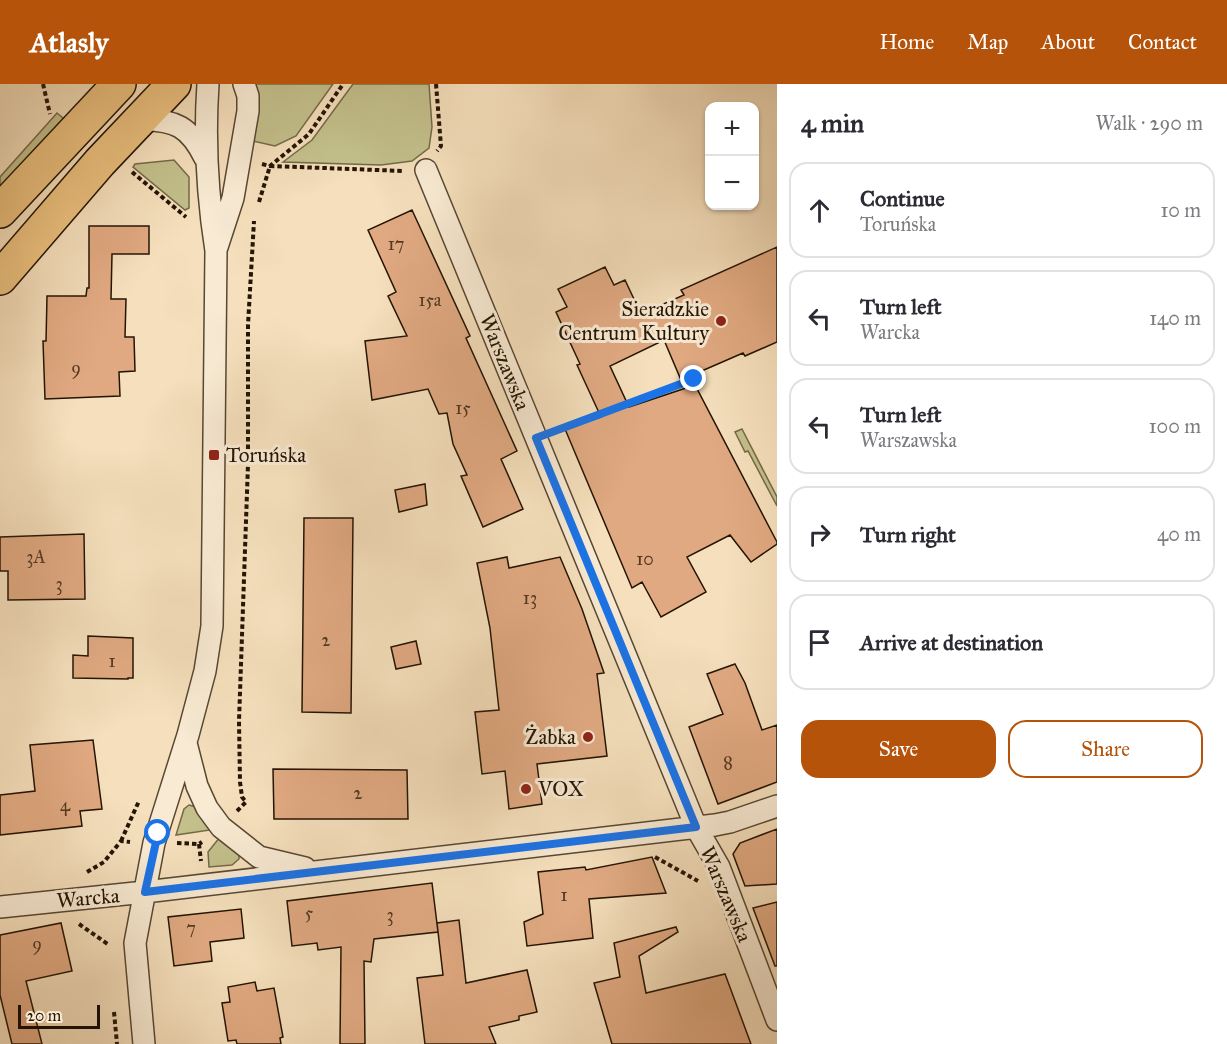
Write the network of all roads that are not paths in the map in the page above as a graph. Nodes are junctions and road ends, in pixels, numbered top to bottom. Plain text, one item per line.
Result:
1 (119, 84) edge
2 (174, 84) edge
3 (208, 84) edge
4 (244, 84) edge
5 (140, 120) junction
6 (206, 158) junction
7 (426, 170) road end
8 (0, 211) edge
9 (216, 251) junction
10 (0, 278) edge
11 (186, 742) junction
12 (777, 806) edge
13 (696, 827) junction
14 (320, 872) junction
15 (145, 892) junction
16 (0, 907) edge
17 (777, 1020) edge
18 (144, 1044) edge

1 - 8 main road
2 - 5 main road
3 - 6 street
4 - 9 street
5 - 6 street
5 - 10 main road
6 - 9 street
7 - 13 street, Warszawska
9 - 11 street
11 - 14 street, Warcka
11 - 15 street
12 - 13 street, Warcka
13 - 14 street, Warcka
13 - 17 street, Warszawska
14 - 15 street, Warcka
15 - 16 street, Warcka
15 - 18 street

